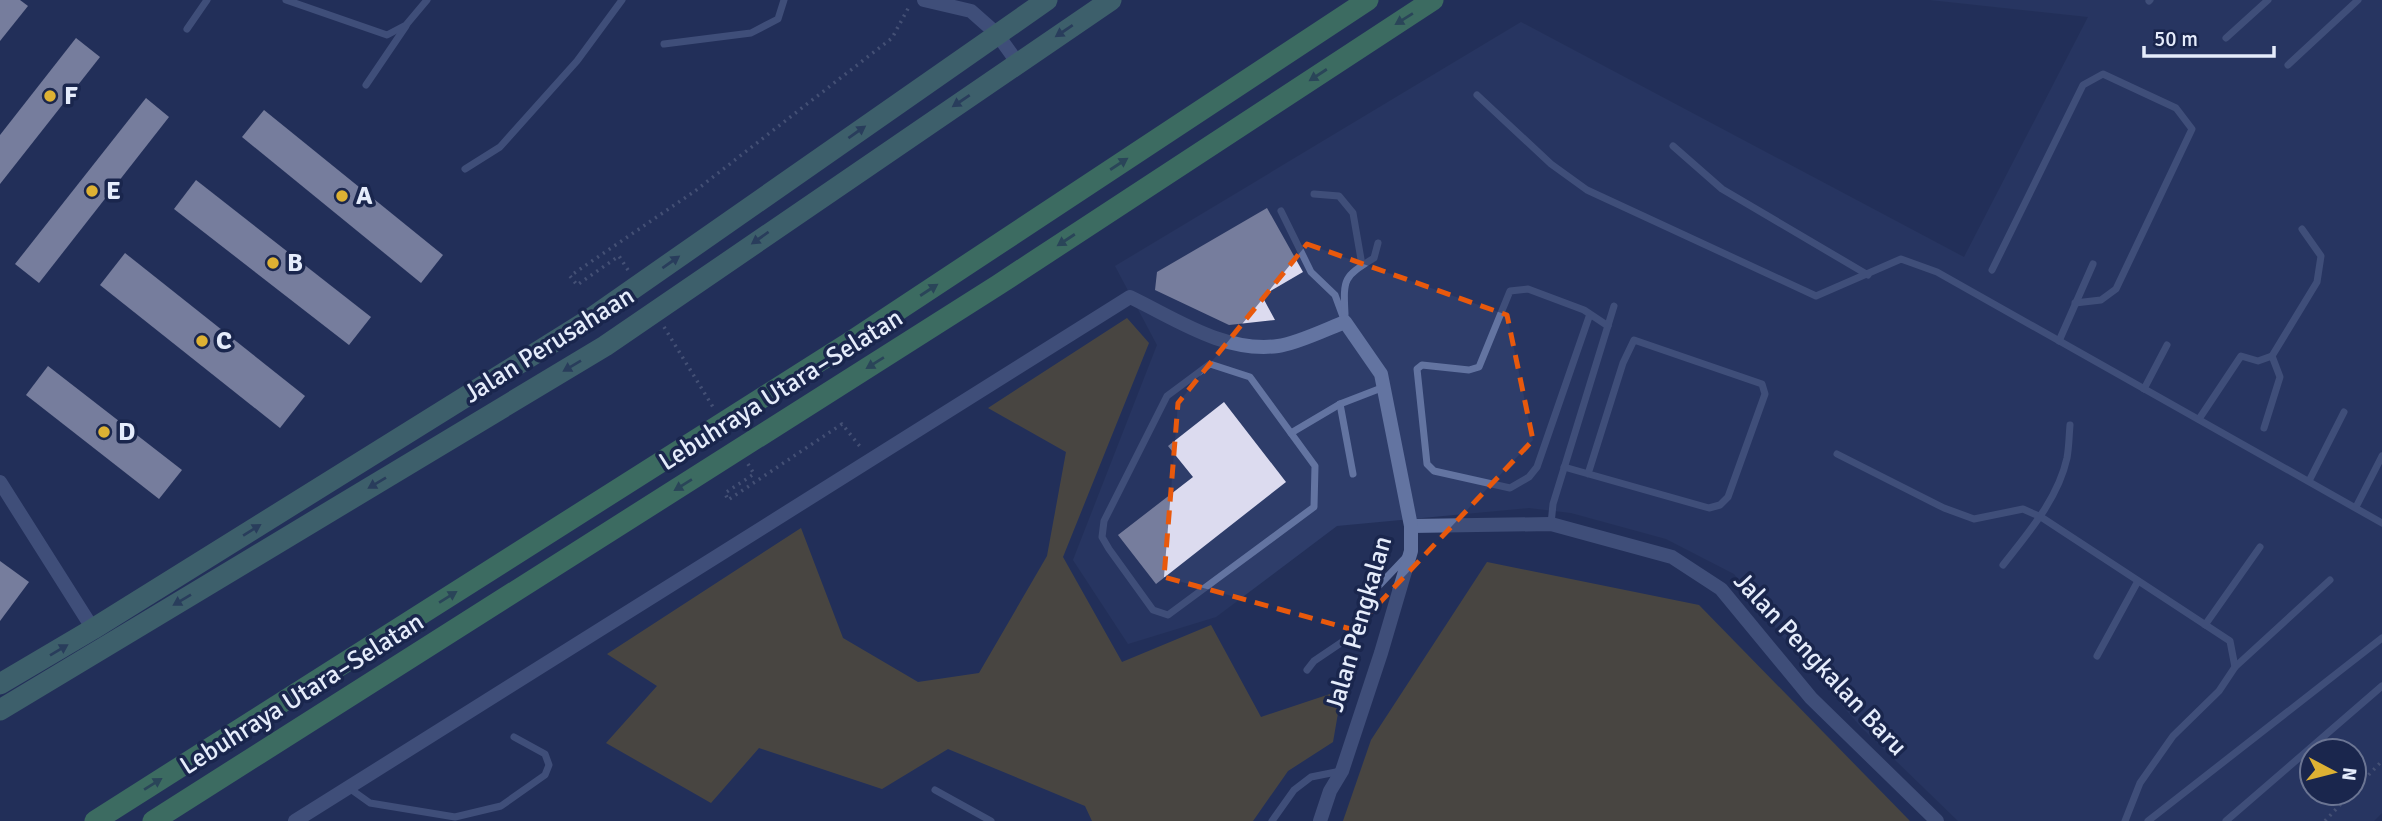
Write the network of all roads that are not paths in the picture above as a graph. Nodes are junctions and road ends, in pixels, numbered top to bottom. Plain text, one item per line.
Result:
1 (207, 0) edge
2 (286, 0) edge
3 (427, 0) edge
4 (622, 0) edge
5 (784, 0) edge
6 (924, 0) edge
7 (1047, 0) edge
8 (1111, 0) edge
9 (1368, 0) edge
10 (1433, 0) edge
11 (2268, 0) edge
12 (2358, 0) edge
13 (406, 25) junction
14 (187, 29) dead end
15 (997, 34) junction
16 (2226, 38) dead end
17 (664, 44) dead end
18 (1017, 62) junction
19 (2288, 65) dead end
20 (366, 85) dead end
21 (1478, 94) dead end
22 (1673, 146) dead end
23 (465, 169) dead end
24 (1314, 194) dead end
25 (1282, 211) dead end
26 (2302, 229) dead end
27 (1378, 243) dead end
28 (2093, 264) dead end
29 (1362, 265) junction
30 (1992, 270) dead end
31 (1868, 275) junction
32 (2075, 303) junction
33 (1614, 306) dead end
34 (1590, 314) junction
35 (1345, 322) junction
36 (1608, 326) junction
37 (2059, 341) junction
38 (2167, 345) dead end
39 (2272, 356) junction
40 (1384, 387) junction
41 (2144, 388) junction
42 (1339, 404) junction
43 (2344, 412) dead end
44 (2199, 419) junction
45 (2070, 425) dead end
46 (2264, 428) dead end
47 (1291, 433) junction
48 (1837, 454) dead end
49 (2382, 456) edge
50 (1564, 467) junction
51 (1353, 474) dead end
52 (1588, 474) junction
53 (2309, 481) junction
54 (0, 482) edge
55 (2356, 508) junction
56 (2041, 517) junction
57 (2382, 523) edge
58 (1551, 524) junction
59 (1411, 526) junction
60 (2260, 547) dead end
61 (1411, 551) junction
62 (2003, 565) dead end
63 (2330, 580) dead end
64 (2138, 581) junction
65 (2205, 625) junction
66 (93, 629) junction
67 (2382, 638) edge
68 (2097, 656) dead end
69 (2235, 667) junction
70 (1307, 670) dead end
71 (0, 684) edge
72 (2382, 685) edge
73 (0, 710) edge
74 (514, 737) dead end
75 (1342, 771) junction
76 (349, 788) junction
77 (935, 790) dead end
78 (95, 821) edge
79 (153, 821) edge
80 (295, 821) edge
81 (991, 821) edge
82 (1272, 821) edge
83 (1320, 821) edge
84 (1937, 821) edge
85 (2125, 821) edge
86 (2148, 821) edge
87 (2226, 821) edge

1 - 14 lane
2 - 13 lane
3 - 13 lane
4 - 23 lane
5 - 17 lane
6 - 15 street
7 - 15 main road, Jalan Perusahaan
8 -> 18 main road, Jalan Perusahaan
78 -> 9 highway, Lebuhraya Utara–Selatan
10 -> 79 highway, Lebuhraya Utara–Selatan
11 - 16 lane
12 - 19 lane
13 - 20 lane
15 - 18 street
66 -> 15 main road, Jalan Perusahaan
18 -> 73 main road, Jalan Perusahaan
21 - 31 lane
22 - 31 lane
24 - 29 lane
25 - 35 lane
26 - 39 lane
27 - 29 lane
28 - 32 lane
29 - 35 lane
30 - 32 lane
31 - 37 lane
32 - 37 lane
33 - 36 lane
34 - 34 lane
34 - 36 lane
35 - 40 street, Jalan Pengkalan
35 - 76 street
36 - 50 lane
37 - 41 lane
38 - 41 lane
39 - 44 lane
39 - 46 lane
40 - 42 lane
40 - 59 street, Jalan Pengkalan
41 - 44 lane
42 - 47 lane
42 - 51 lane
43 - 53 lane
44 - 53 lane
45 - 56 lane
47 - 47 lane
48 - 56 lane
49 - 55 lane
50 - 52 lane
50 - 58 lane
52 - 52 lane
53 - 55 lane
54 - 66 street
55 - 57 lane
56 - 62 lane
56 - 64 lane
58 - 59 street, Jalan Pengkalan Baru
58 - 84 street, Jalan Pengkalan Baru
59 - 61 street, Jalan Pengkalan
60 - 65 lane
61 - 70 lane
61 - 75 street, Jalan Pengkalan
63 - 69 lane
64 - 65 lane
64 - 68 lane
65 - 69 lane
71 -> 66 main road, Jalan Perusahaan
67 - 86 lane
69 - 85 lane
72 - 87 lane
74 - 76 lane
75 - 82 lane
75 - 83 street, Jalan Pengkalan
76 - 80 street
77 - 81 lane

